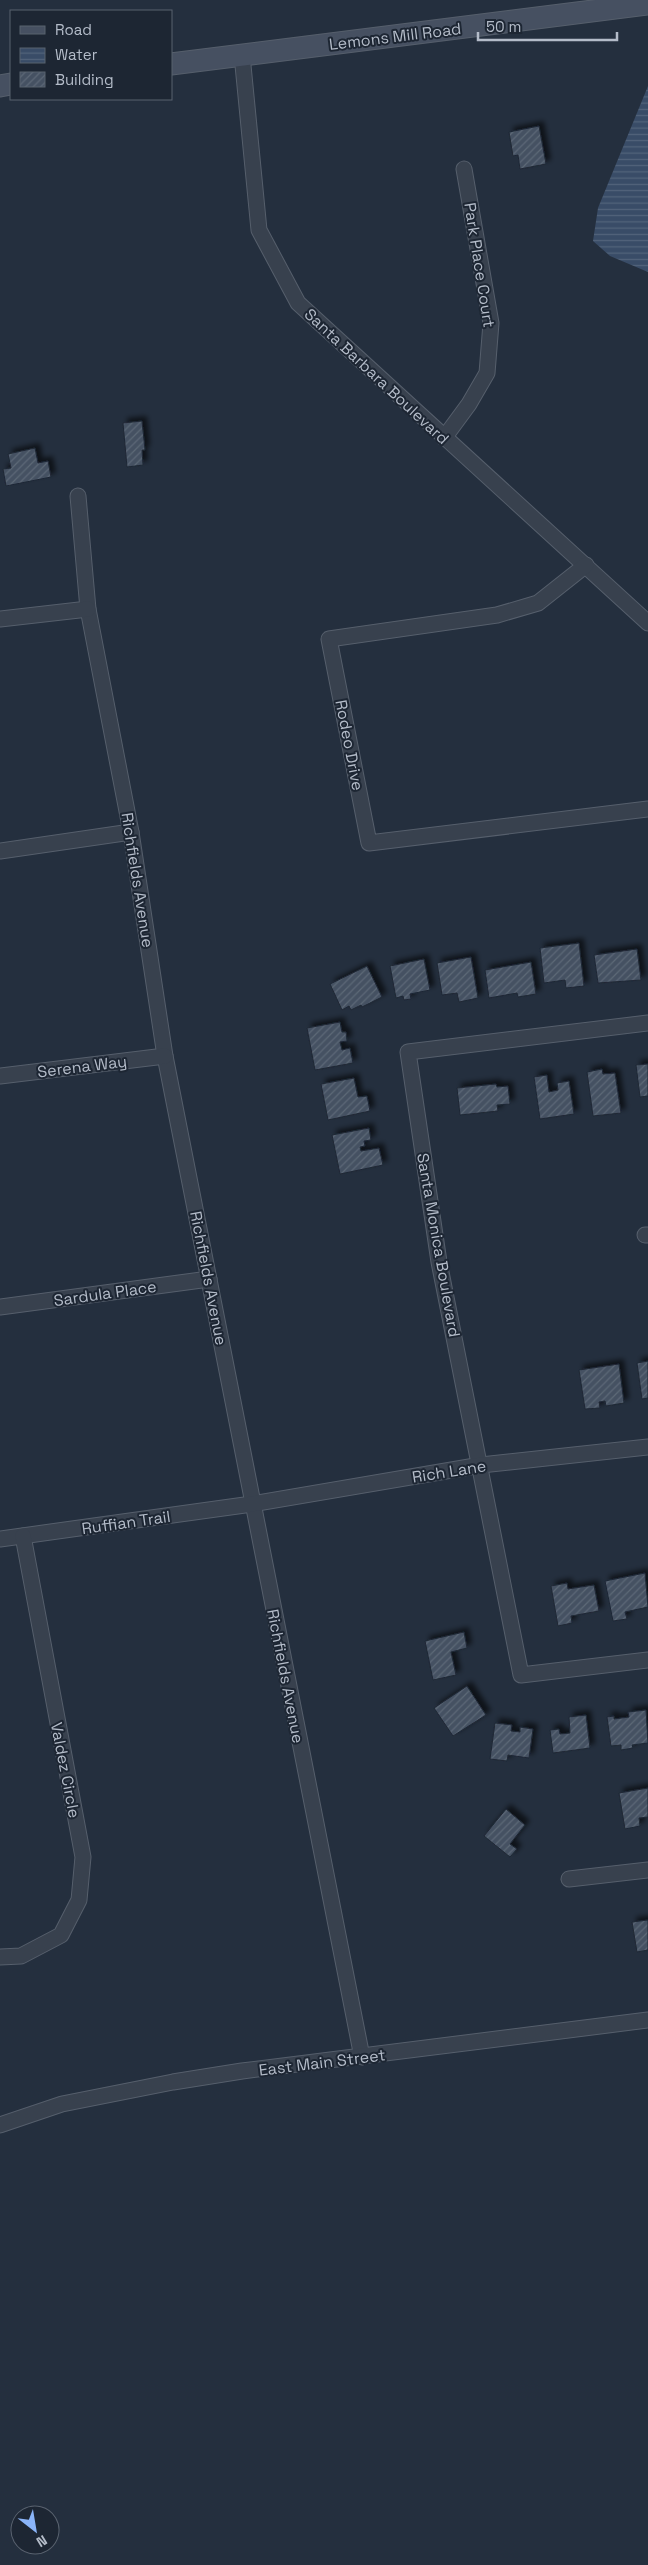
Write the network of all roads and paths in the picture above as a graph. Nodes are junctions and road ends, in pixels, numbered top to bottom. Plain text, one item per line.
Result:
1 (648, 4) edge
2 (242, 55) junction
3 (172, 64) edge
4 (464, 169) dead end
5 (444, 438) junction
6 (78, 496) dead end
7 (586, 565) junction
8 (88, 608) junction
9 (0, 619) edge
10 (648, 623) edge
11 (648, 809) edge
12 (131, 832) junction
13 (0, 851) edge
14 (648, 1023) edge
15 (165, 1056) junction
16 (0, 1076) edge
17 (209, 1279) junction
18 (0, 1307) edge
19 (648, 1447) edge
20 (481, 1465) junction
21 (252, 1504) junction
22 (22, 1536) junction
23 (0, 1539) edge
24 (648, 1660) edge
25 (648, 1870) edge
26 (569, 1879) dead end
27 (0, 1957) edge
28 (648, 2020) edge
29 (362, 2057) junction
30 (0, 2125) edge

1 - 2 street, Lemons Mill Road
2 - 3 street, Lemons Mill Road
2 - 5 street, Santa Barbara Boulevard
4 - 5 street, Park Place Court
5 - 7 street, Santa Barbara Boulevard
6 - 8 street, Richfields Avenue
7 - 10 street, Santa Barbara Boulevard
7 - 11 street, Rodeo Drive
8 - 9 street
8 - 12 street, Richfields Avenue
12 - 13 street
12 - 15 street, Richfields Avenue
14 - 20 street, Santa Monica Boulevard
15 - 16 street, Serena Way
15 - 17 street, Richfields Avenue
17 - 18 street, Sardula Place
17 - 21 street, Richfields Avenue
19 - 20 street, Rich Lane
20 - 21 street, Rich Lane
20 - 24 street, Santa Monica Boulevard
21 - 22 street, Ruffian Trail
21 - 29 street, Richfields Avenue
22 - 23 street, Ruffian Trail
22 - 27 street, Valdez Circle
25 - 26 street
28 - 29 street, East Main Street
29 - 30 street, East Main Street

